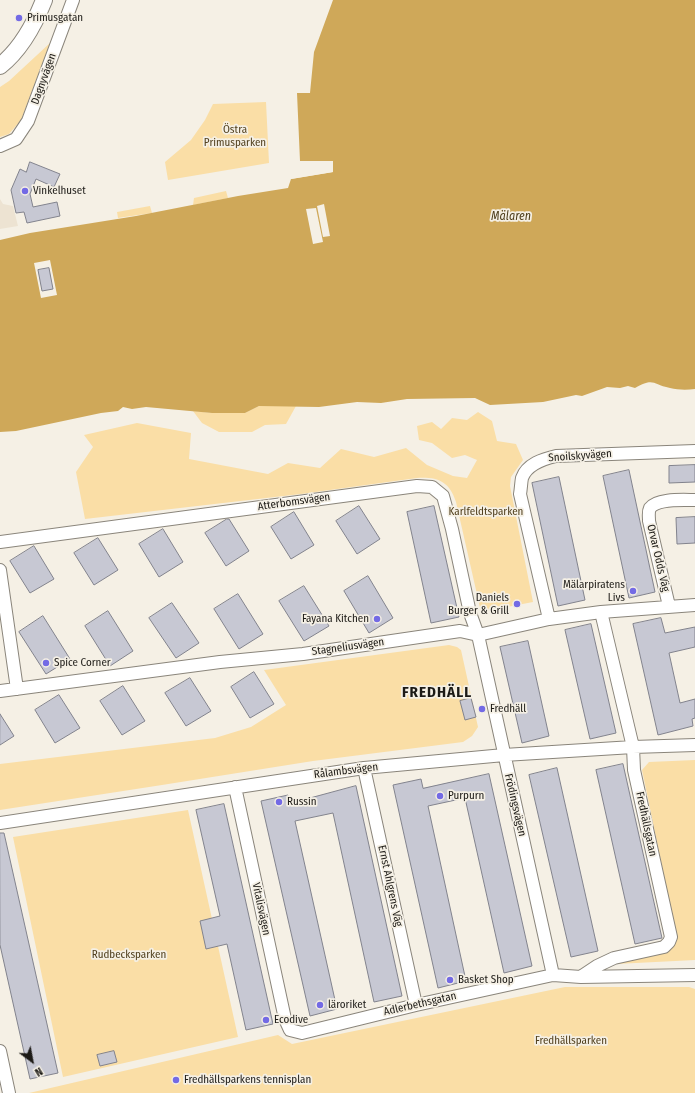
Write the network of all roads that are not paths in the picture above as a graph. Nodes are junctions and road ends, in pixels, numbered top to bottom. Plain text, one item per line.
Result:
1 (44, 0) edge
2 (73, 0) edge
3 (0, 66) edge
4 (0, 146) edge
5 (695, 451) edge
6 (695, 500) edge
7 (0, 542) edge
8 (0, 570) edge
9 (695, 605) edge
10 (669, 606) junction
11 (601, 612) junction
12 (549, 619) junction
13 (478, 634) junction
14 (17, 689) junction
15 (0, 691) edge
16 (695, 745) edge
17 (633, 747) junction
18 (504, 755) junction
19 (364, 768) junction
20 (235, 787) junction
21 (0, 823) edge
22 (553, 975) junction
23 (695, 975) edge
24 (581, 977) junction
25 (416, 1005) junction
26 (290, 1030) joint
27 (0, 1051) edge
28 (9, 1093) edge

1 - 3 street
2 - 4 street, Dagnyvägen
5 - 12 street, Snoilskyvägen
6 - 10 street, Orvar Odds Väg
7 - 13 street, Atterbomsvägen
8 - 14 street
9 - 10 street, Stagneliusvägen
10 - 11 street, Stagneliusvägen
11 - 12 street, Stagneliusvägen
11 - 17 street, Fredhällsgatan
12 - 13 street, Stagneliusvägen
13 - 14 street, Stagneliusvägen
13 - 18 street, Frödingsvägen
14 - 15 street, Stagneliusvägen
16 - 17 street, Rålambsvägen
17 - 18 street, Rålambsvägen
17 - 24 street, Fredhällsgatan
18 - 19 street, Rålambsvägen
18 - 22 street, Frödingsvägen
19 - 20 street, Rålambsvägen
19 - 25 street, Ernst Ahlgrens Väg
20 - 21 street, Rålambsvägen
20 - 26 street, Vitalisvägen
22 - 24 street, Adlerbethsgatan
22 - 25 street, Adlerbethsgatan
23 - 24 street, Adlerbethsgatan
25 - 26 street, Adlerbethsgatan
27 - 28 street

